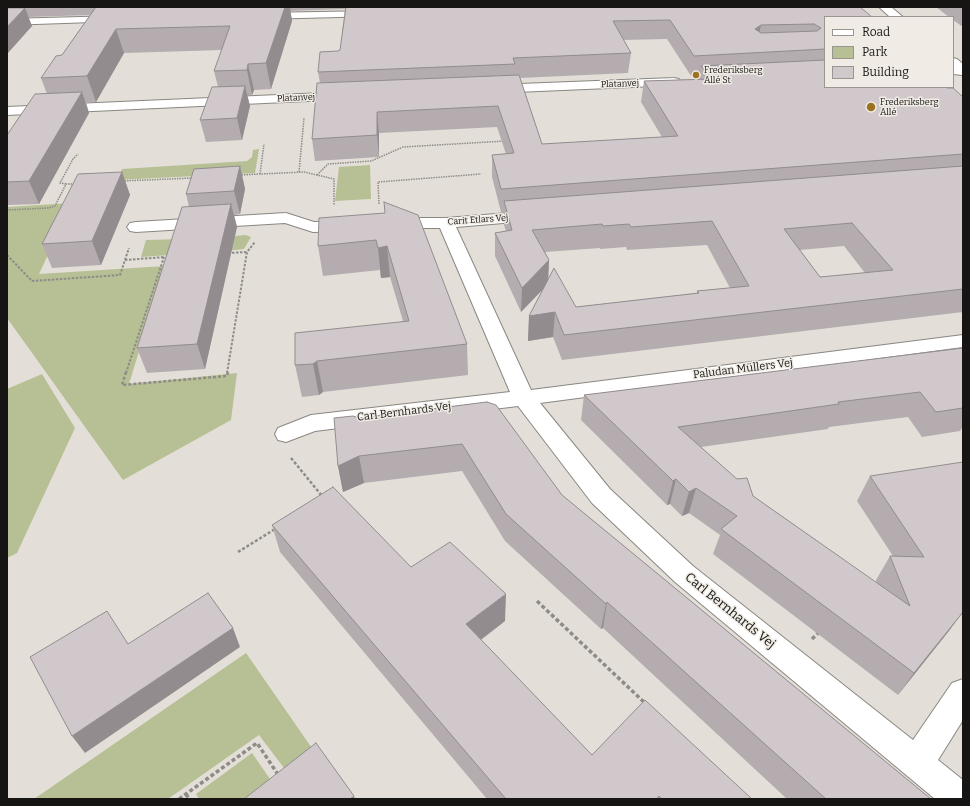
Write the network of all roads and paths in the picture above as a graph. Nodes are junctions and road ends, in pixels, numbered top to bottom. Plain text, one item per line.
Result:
1 (884, 7) edge
2 (388, 14) edge
3 (896, 16) edge
4 (250, 17) edge
5 (131, 19) edge
6 (7, 22) edge
7 (954, 63) edge
8 (963, 71) edge
9 (686, 81) edge
10 (483, 90) edge
11 (361, 95) edge
12 (306, 97) junction
13 (7, 110) edge
14 (506, 141) edge
15 (264, 144) dead end
16 (78, 154) dead end
17 (299, 172) junction
18 (260, 174) junction
19 (481, 174) dead end
20 (237, 175) edge
21 (317, 175) junction
22 (200, 177) edge
23 (118, 182) edge
24 (66, 184) junction
25 (81, 184) edge
26 (7, 210) edge
27 (546, 215) edge
28 (273, 219) junction
29 (446, 223) junction
30 (374, 224) junction
31 (136, 227) joint
32 (334, 227) junction
33 (247, 252) junction
34 (225, 253) edge
35 (7, 255) edge
36 (164, 257) junction
37 (172, 257) edge
38 (125, 260) junction
39 (963, 341) edge
40 (524, 398) junction
41 (286, 434) dead end
42 (288, 457) dead end
43 (324, 499) edge
44 (278, 528) edge
45 (238, 552) dead end
46 (537, 601) dead end
47 (824, 627) edge
48 (789, 658) junction
49 (963, 693) edge
50 (651, 708) edge
51 (917, 763) junction
52 (274, 779) edge
53 (186, 794) junction
54 (179, 799) edge
55 (189, 799) edge
56 (962, 799) edge

1 - 3 street
2 - 4 street
5 - 6 street
7 - 8 street
9 - 10 street, Platanvej
11 - 12 street, Platanvej
12 - 13 street, Platanvej
12 - 17 path
14 - 21 path
15 - 18 path
16 - 24 path
17 - 18 path
17 - 21 path
18 - 20 path
19 - 30 path
21 - 32 path
22 - 23 path
24 - 25 path
24 - 26 path
27 - 29 street, Carit Etlars Vej
28 - 31 street, Carit Etlars Vej
28 - 32 street, Carit Etlars Vej
28 - 33 path
29 - 30 street, Carit Etlars Vej
29 - 40 street, Carl Bernhards Vej
30 - 32 street, Carit Etlars Vej
31 - 38 path
33 - 34 path
33 - 36 path
35 - 38 path
36 - 37 path
36 - 38 path
39 - 40 street, Paludan Müllers Vej
40 - 41 street, Carl Bernhards Vej
40 - 48 street, Carl Bernhards Vej
42 - 43 path
44 - 45 path
46 - 50 path
47 - 48 path
48 - 51 street, Carl Bernhards Vej
49 - 51 street
51 - 56 street, Carl Bernhards Vej
52 - 53 path
53 - 54 path
53 - 55 path

